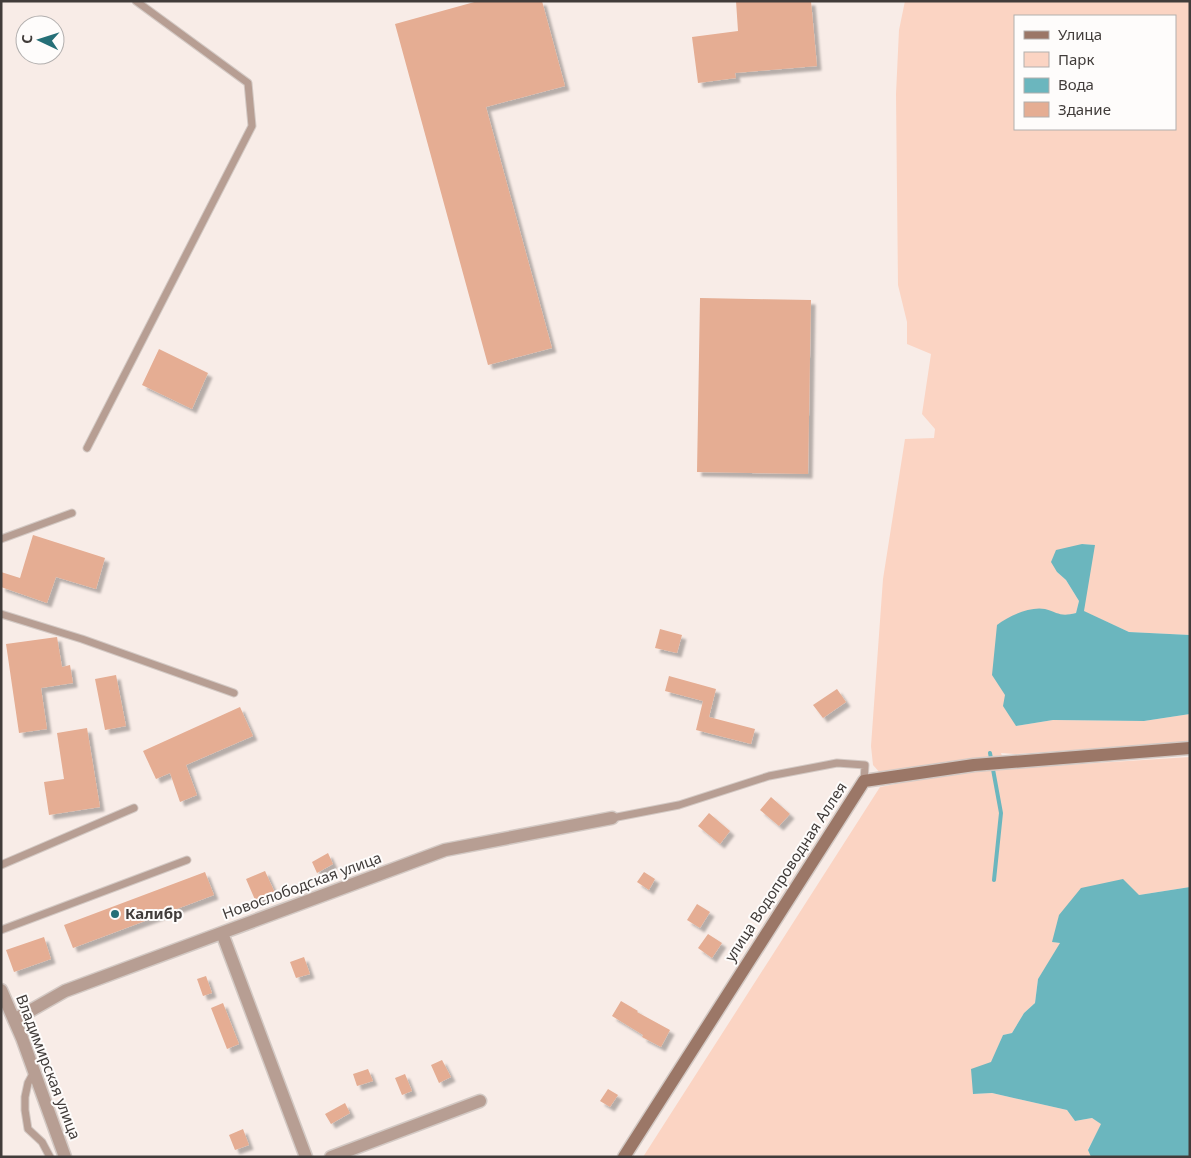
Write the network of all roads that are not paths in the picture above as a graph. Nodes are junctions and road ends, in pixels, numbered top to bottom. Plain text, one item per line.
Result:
1 (136, 1) edge
2 (87, 448) dead end
3 (72, 513) dead end
4 (1, 539) edge
5 (1, 614) edge
6 (234, 693) dead end
7 (1190, 748) edge
8 (864, 781) junction
9 (134, 808) dead end
10 (612, 818) joint
11 (187, 860) dead end
12 (1, 865) edge
13 (1, 930) edge
14 (222, 933) junction
15 (2, 993) edge
16 (14, 1020) junction
17 (34, 1072) junction
18 (480, 1101) dead end
19 (50, 1157) edge
20 (65, 1157) edge
21 (306, 1157) edge
22 (331, 1157) edge
23 (624, 1157) edge

1 - 2 lane
3 - 4 lane
5 - 6 lane
7 - 8 street, улица Водопроводная Аллея
8 - 10 lane
8 - 23 street, улица Водопроводная Аллея
9 - 12 lane
10 - 14 street, Новослободская улица
11 - 13 lane
14 - 16 street, Новослободская улица
14 - 21 street
15 - 16 street, Владимирская улица
16 - 17 street, Владимирская улица
17 - 19 lane
17 - 20 street, Владимирская улица
18 - 22 street

